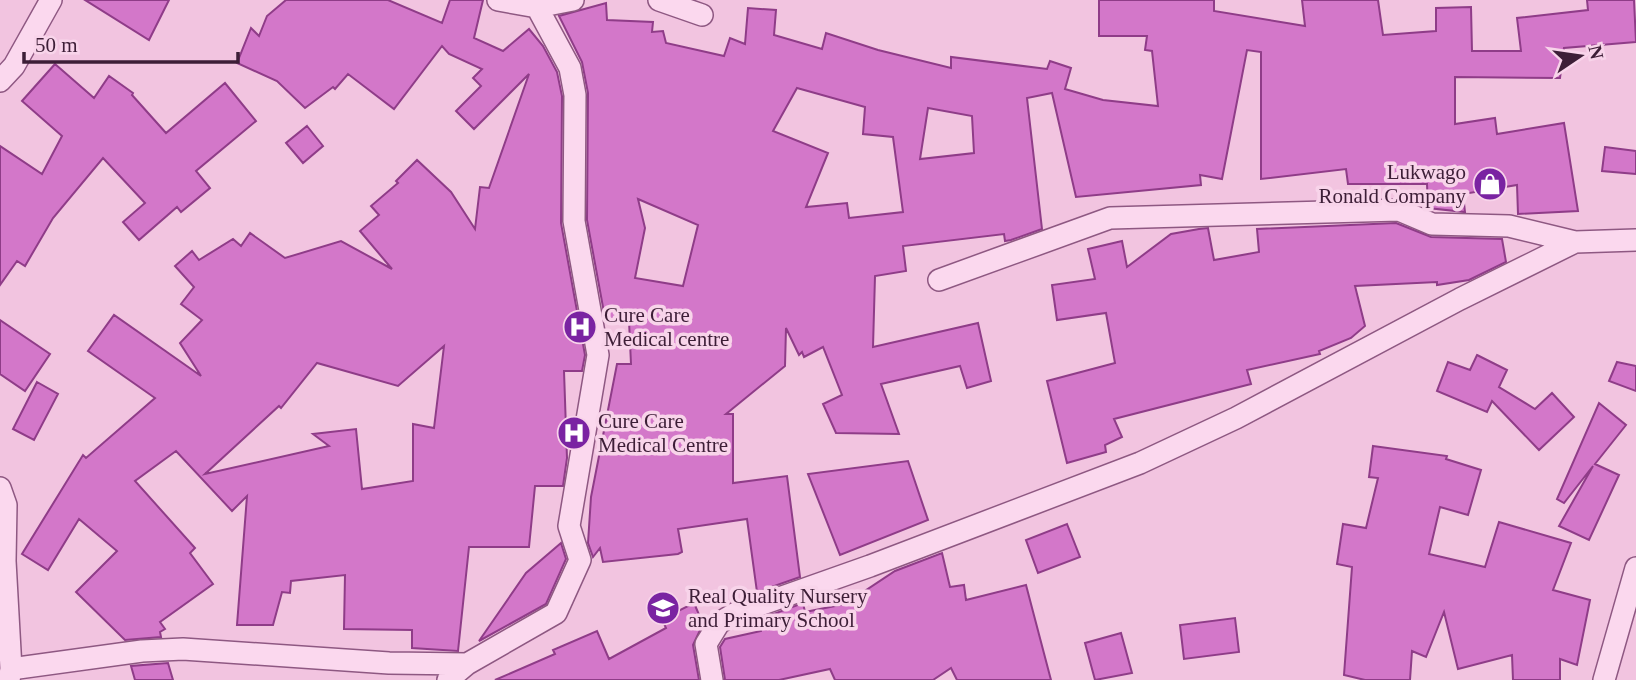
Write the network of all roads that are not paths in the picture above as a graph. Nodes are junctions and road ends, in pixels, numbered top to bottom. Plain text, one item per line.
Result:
1 (51, 0) edge
2 (498, 0) edge
3 (573, 0) edge
4 (659, 0) edge
5 (537, 7) junction
6 (702, 15) dead end
7 (0, 81) edge
8 (1636, 240) edge
9 (1575, 242) junction
10 (939, 280) dead end
11 (0, 488) edge
12 (1636, 568) edge
13 (467, 664) junction
14 (10, 675) edge
15 (448, 680) edge
16 (712, 680) edge
17 (1604, 680) edge

1 - 7 street
2 - 5 street
3 - 5 street
4 - 6 street
5 - 13 street
8 - 9 street
9 - 10 street
9 - 16 street
11 - 14 street
12 - 17 street
13 - 14 street
13 - 15 street

